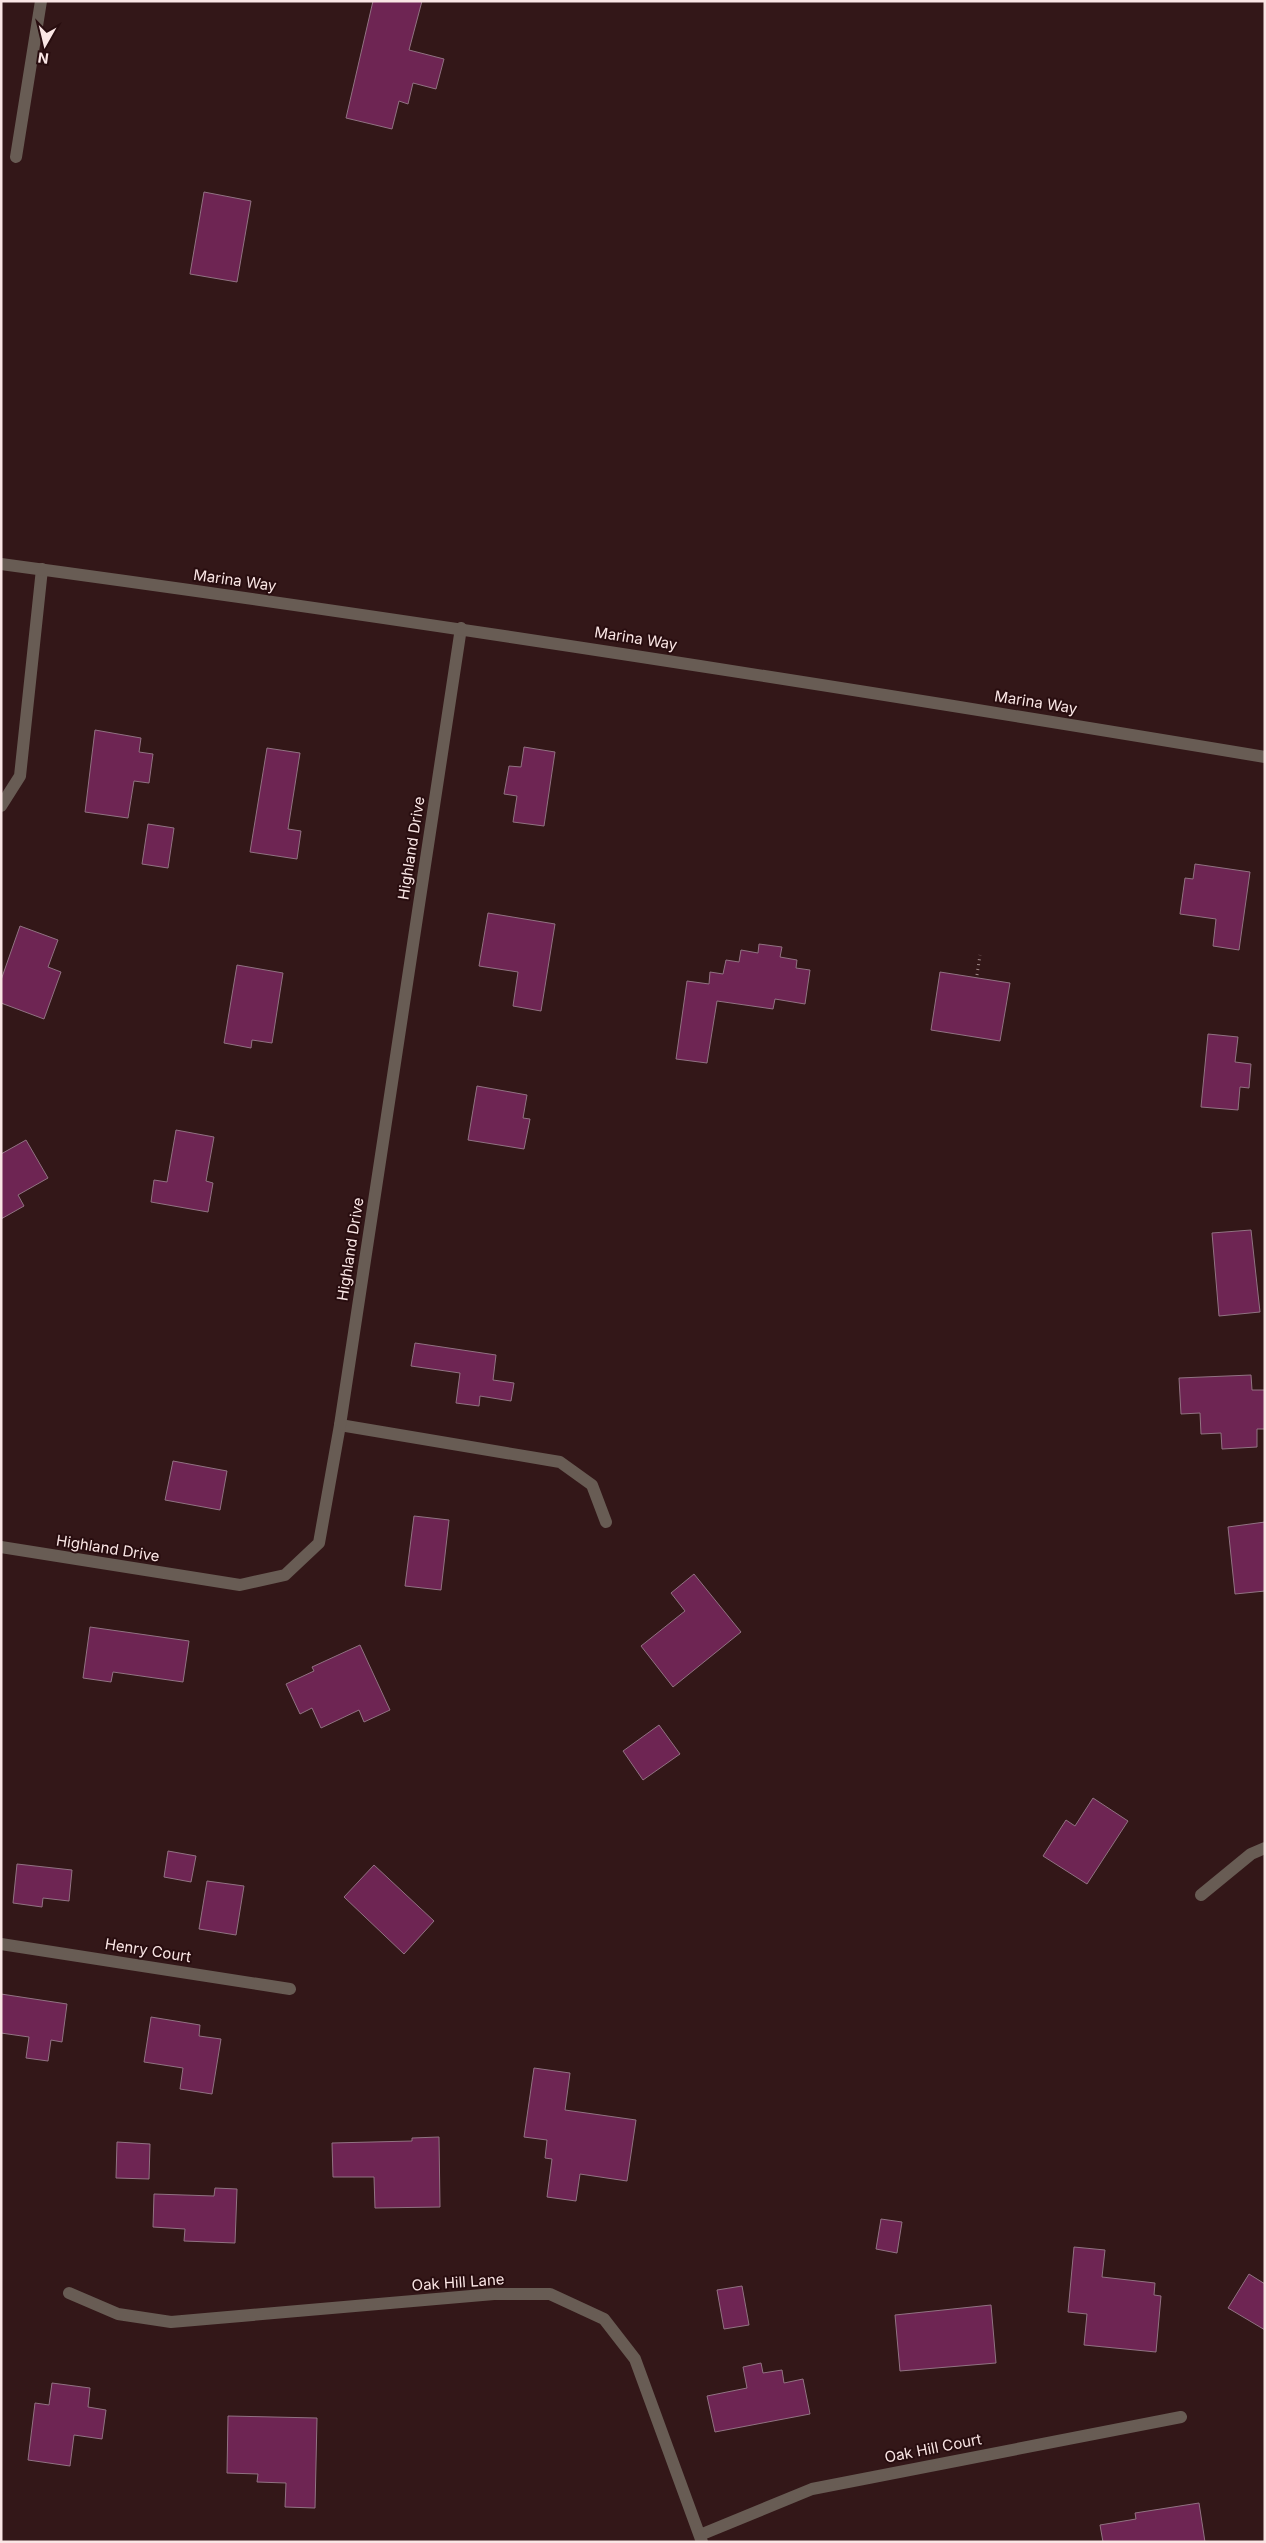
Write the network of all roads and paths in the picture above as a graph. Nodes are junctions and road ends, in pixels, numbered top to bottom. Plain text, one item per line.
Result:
1 (41, 1) edge
2 (16, 157) dead end
3 (1, 564) edge
4 (42, 569) junction
5 (461, 628) junction
6 (1265, 757) edge
7 (1, 806) edge
8 (980, 955) dead end
9 (977, 975) dead end
10 (340, 1425) junction
11 (606, 1522) dead end
12 (1, 1548) edge
13 (1265, 1848) edge
14 (1201, 1895) dead end
15 (1, 1944) edge
16 (290, 1989) dead end
17 (69, 2293) dead end
18 (1181, 2418) dead end
19 (701, 2538) edge

1 - 2 street
3 - 4 street, Marina Way
4 - 5 street, Marina Way
4 - 7 street
5 - 6 street, Marina Way
5 - 10 street, Highland Drive
8 - 9 path
10 - 11 street
10 - 12 street, Highland Drive
13 - 14 street
15 - 16 street, Henry Court
17 - 19 street, Oak Hill Lane
18 - 19 street, Oak Hill Court

